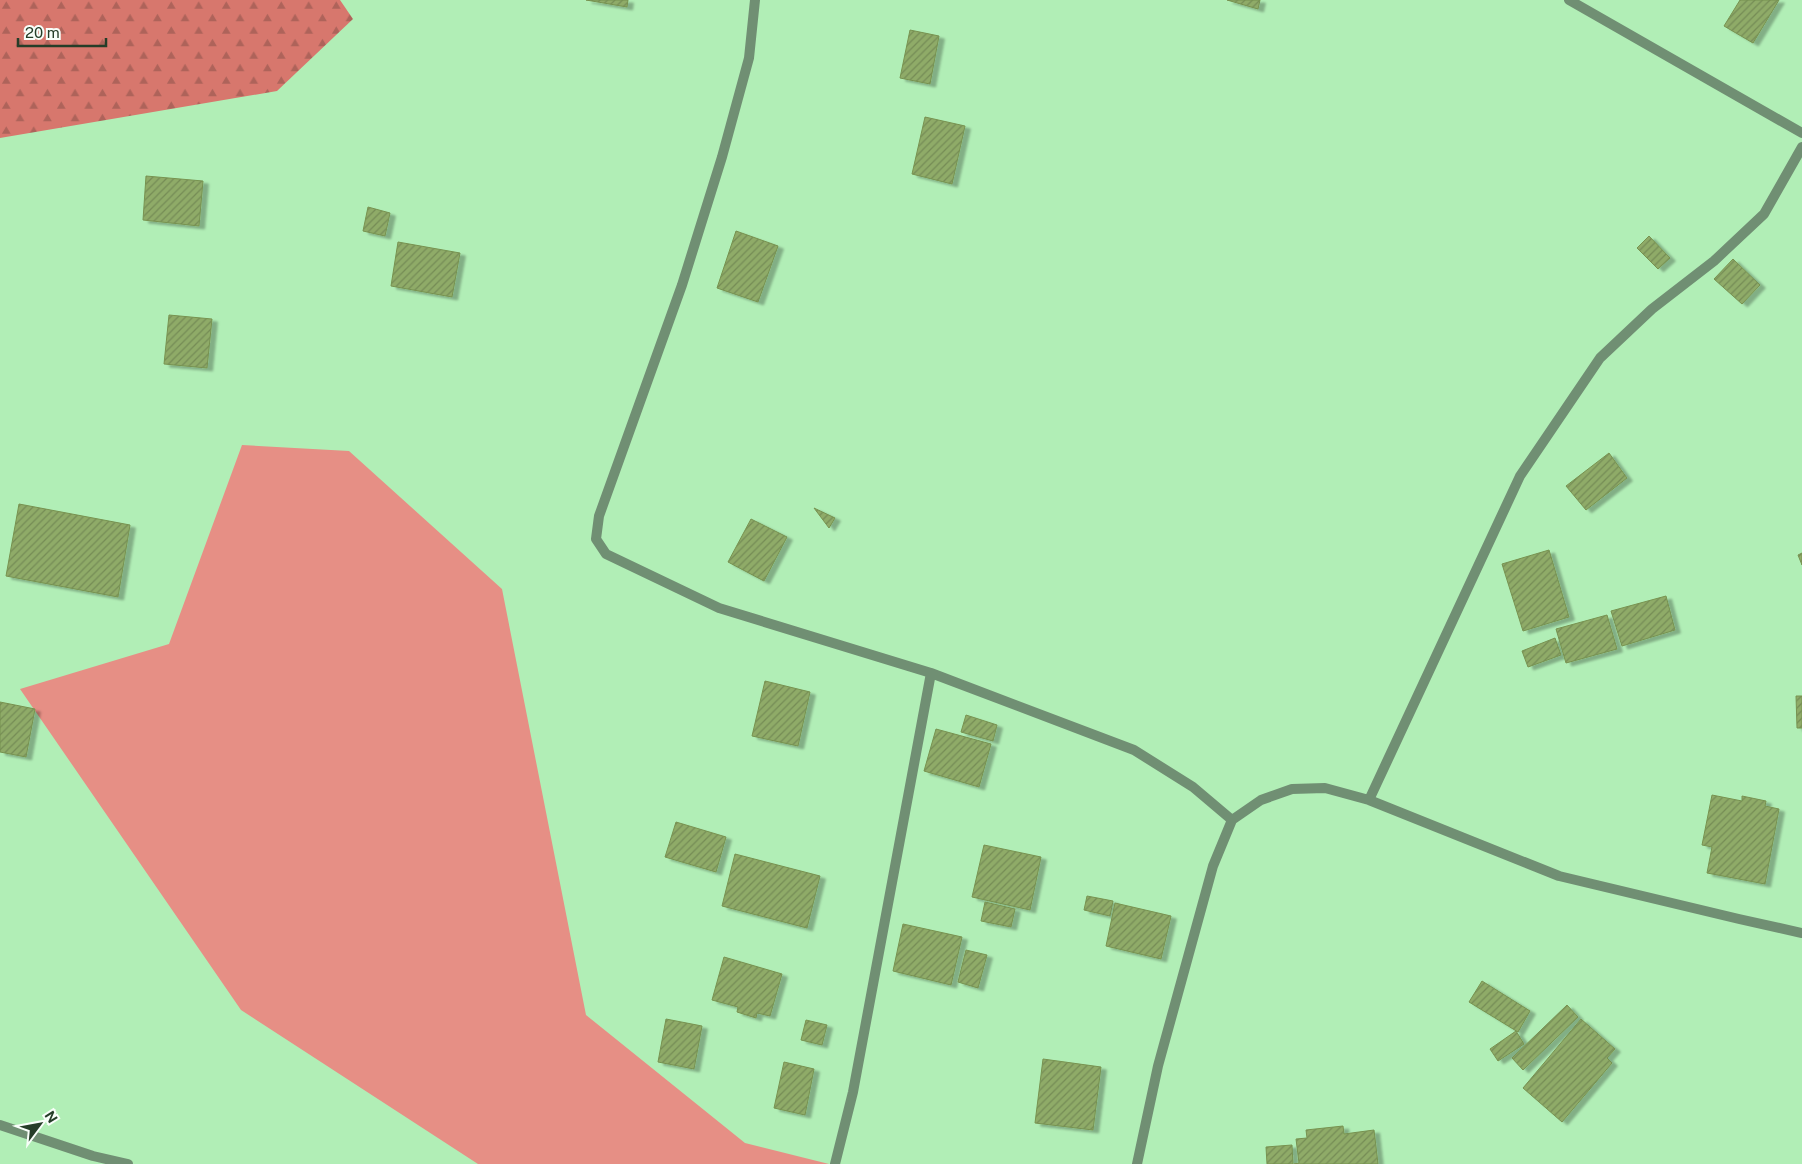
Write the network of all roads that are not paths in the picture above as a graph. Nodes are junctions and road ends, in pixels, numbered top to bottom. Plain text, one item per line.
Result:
1 (755, 0) edge
2 (1570, 0) edge
3 (1802, 133) edge
4 (1802, 147) edge
5 (931, 673) junction
6 (1369, 800) junction
7 (1232, 820) junction
8 (1802, 932) edge
9 (0, 1125) edge
10 (128, 1164) edge
11 (835, 1164) edge
12 (1137, 1164) edge

1 - 5 street
2 - 3 street
4 - 6 street
5 - 7 street
5 - 11 street
6 - 7 street
6 - 8 street
7 - 12 street
9 - 10 street

